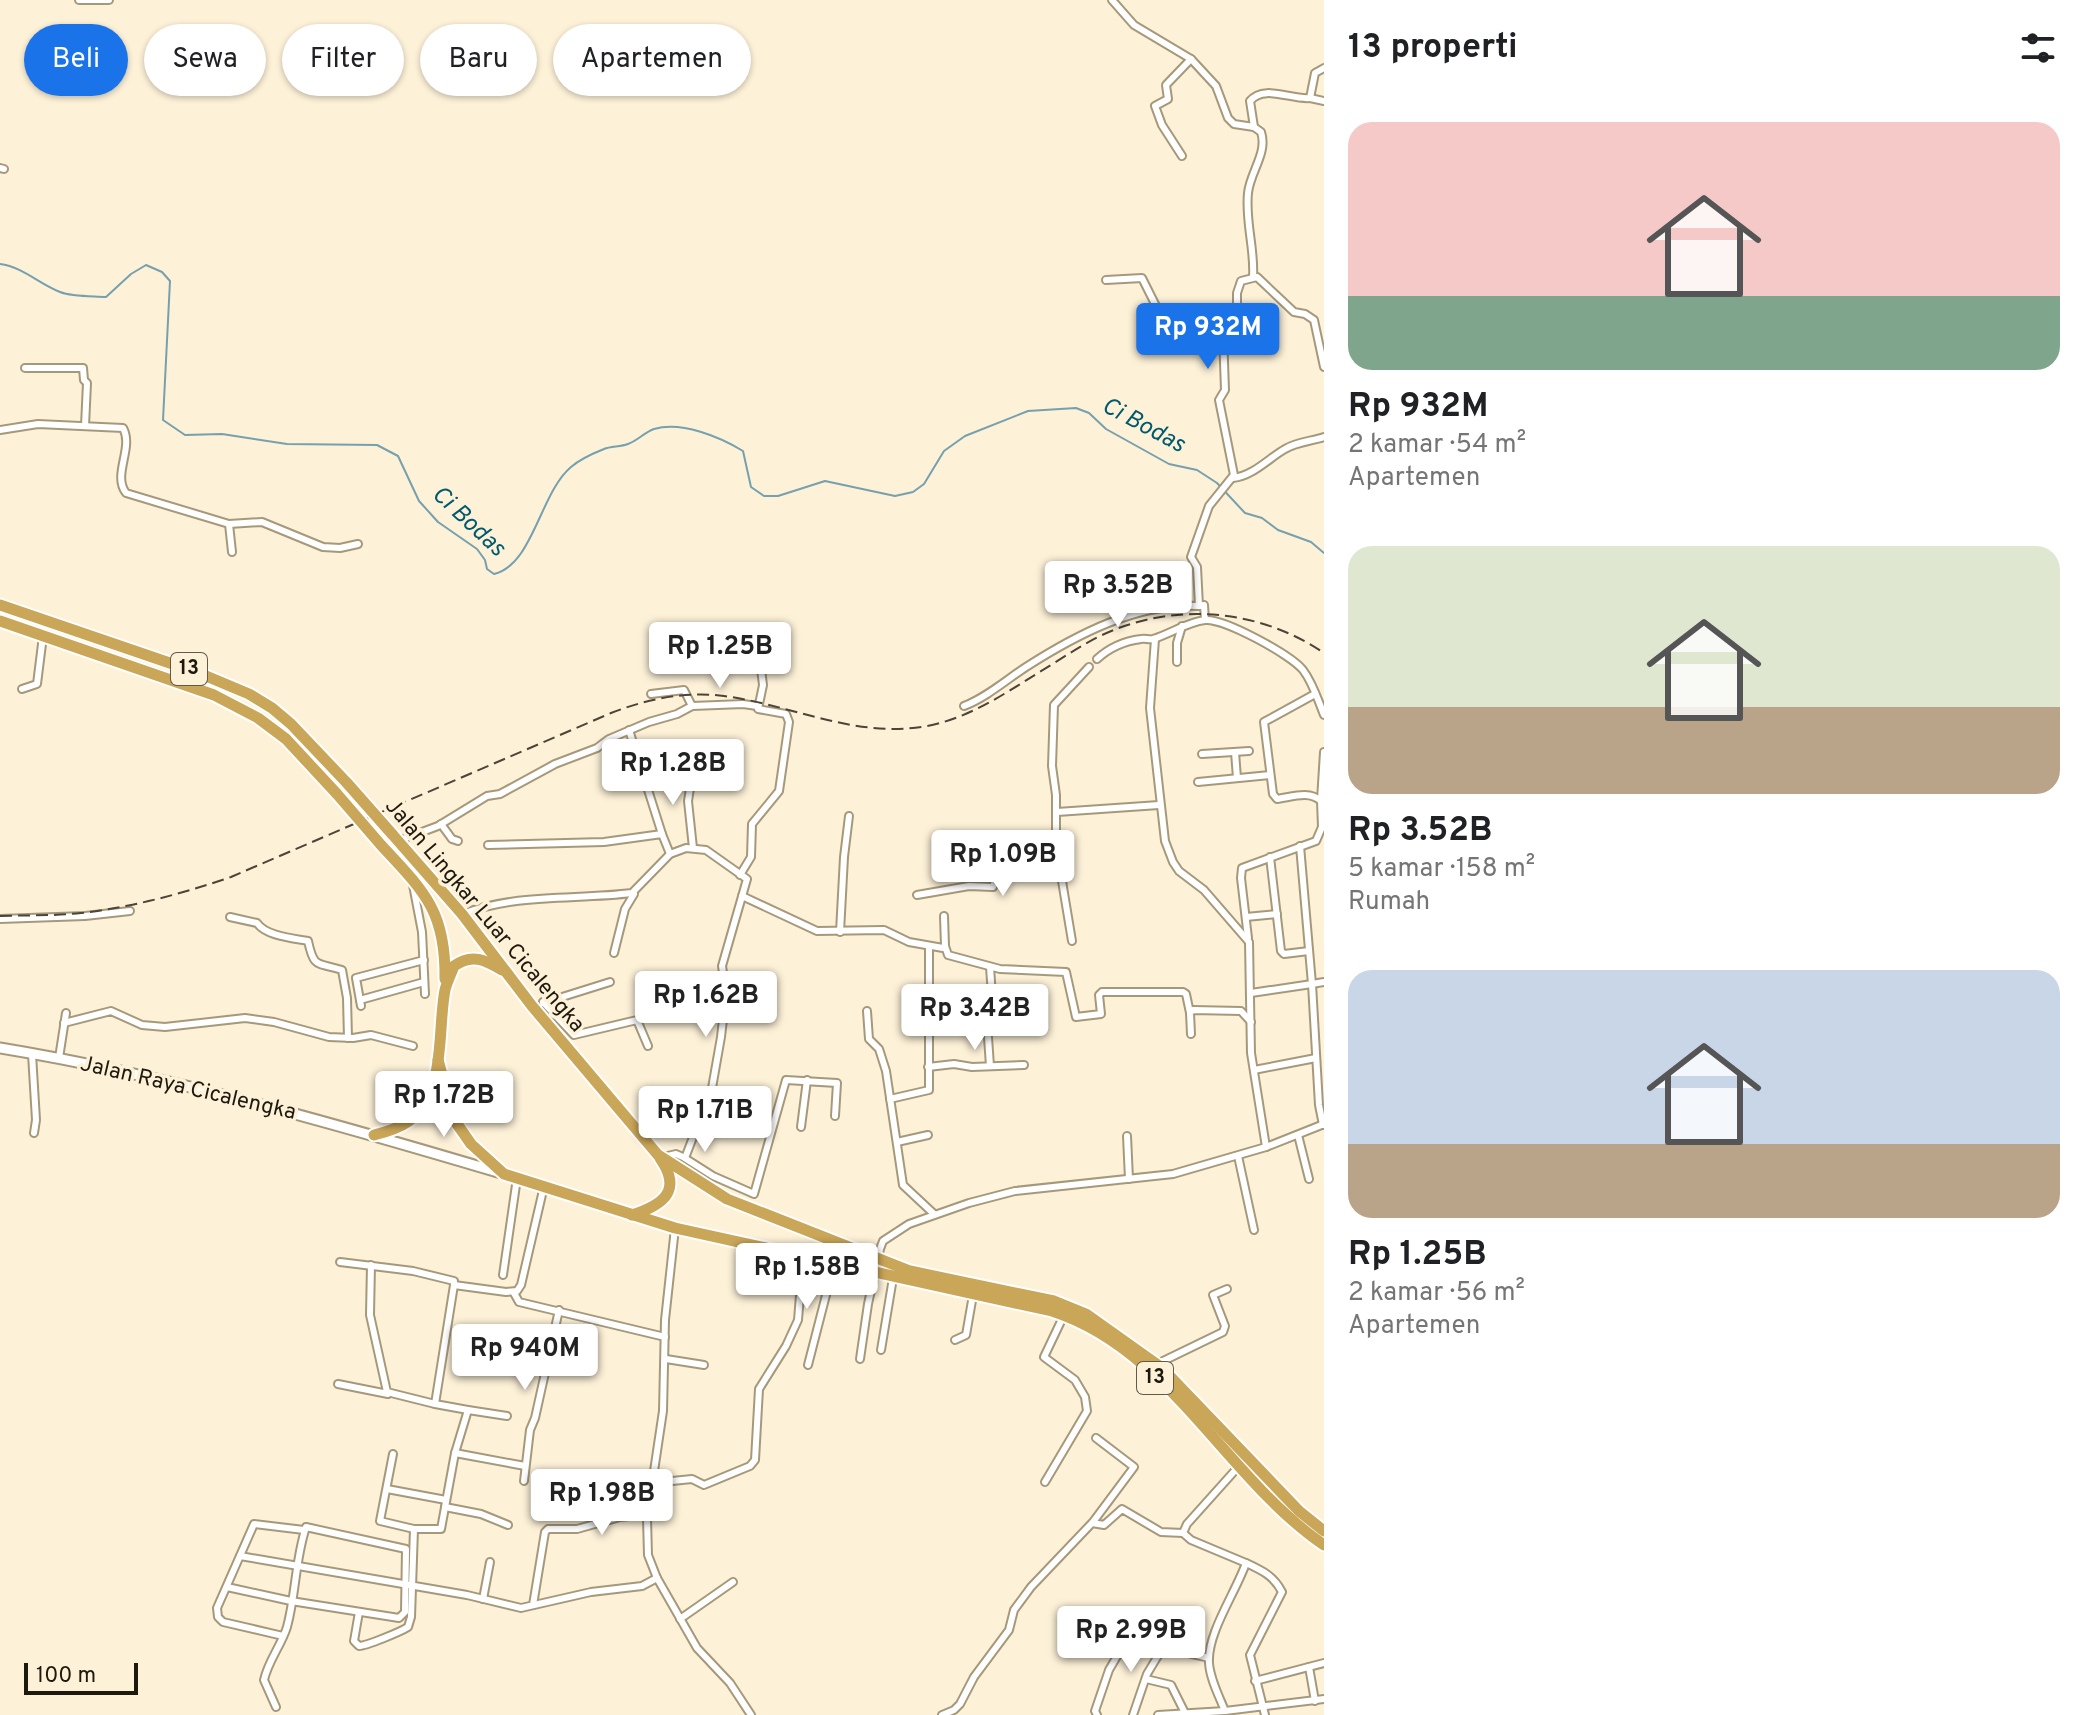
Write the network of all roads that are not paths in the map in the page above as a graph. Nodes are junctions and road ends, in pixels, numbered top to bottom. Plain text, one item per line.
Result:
1 (79, 0) edge
2 (109, 0) edge
3 (1112, 0) edge
4 (1191, 59) junction
5 (1324, 68) edge
6 (1310, 98) junction
7 (1324, 101) edge
8 (1254, 127) junction
9 (1182, 156) dead end
10 (1253, 277) junction
11 (1106, 280) dead end
12 (1223, 336) junction
13 (1324, 367) edge
14 (25, 368) dead end
15 (85, 426) junction
16 (0, 430) edge
17 (1324, 437) edge
18 (1233, 478) junction
19 (229, 524) junction
20 (358, 544) dead end
21 (232, 552) dead end
22 (0, 605) edge
23 (1199, 606) junction
24 (1205, 620) junction
25 (0, 621) edge
26 (1183, 626) junction
27 (43, 636) junction
28 (1155, 639) junction
29 (1097, 659) dead end
30 (1177, 662) dead end
31 (1089, 667) dead end
32 (761, 669) dead end
33 (22, 689) dead end
34 (651, 694) dead end
35 (1315, 694) junction
36 (692, 706) junction
37 (757, 706) junction
38 (964, 706) dead end
39 (1324, 715) edge
40 (629, 730) junction
41 (1249, 751) dead end
42 (1235, 752) junction
43 (1324, 752) edge
44 (1202, 754) dead end
45 (693, 769) dead end
46 (1270, 775) junction
47 (1237, 778) junction
48 (1198, 782) dead end
49 (1321, 801) junction
50 (1159, 805) junction
51 (1057, 812) junction
52 (849, 816) dead end
53 (441, 824) junction
54 (662, 834) junction
55 (395, 837) junction
56 (458, 841) dead end
57 (1056, 841) junction
58 (488, 845) dead end
59 (1300, 846) junction
60 (693, 848) junction
61 (670, 854) junction
62 (1270, 857) junction
63 (740, 875) junction
64 (411, 877) junction
65 (636, 891) junction
66 (917, 895) dead end
67 (742, 896) junction
68 (130, 911) dead end
69 (462, 914) junction
70 (1277, 914) junction
71 (944, 916) dead end
72 (230, 917) dead end
73 (1246, 917) junction
74 (0, 919) edge
75 (840, 932) junction
76 (1072, 941) dead end
77 (1249, 942) junction
78 (929, 946) junction
79 (945, 946) junction
80 (1309, 951) junction
81 (614, 953) dead end
82 (424, 960) junction
83 (990, 967) junction
84 (506, 972) junction
85 (424, 982) junction
86 (610, 982) dead end
87 (1324, 982) edge
88 (1312, 984) junction
89 (445, 988) junction
90 (1251, 993) junction
91 (425, 994) dead end
92 (538, 1004) junction
93 (867, 1011) dead end
94 (66, 1013) dead end
95 (1190, 1013) junction
96 (1251, 1022) junction
97 (64, 1023) junction
98 (1191, 1034) dead end
99 (348, 1038) junction
100 (413, 1046) dead end
101 (648, 1046) dead end
102 (0, 1048) edge
103 (32, 1054) junction
104 (59, 1058) junction
105 (1316, 1058) junction
106 (438, 1060) junction
107 (1024, 1065) dead end
108 (990, 1066) junction
109 (928, 1067) junction
110 (1254, 1070) junction
111 (807, 1080) junction
112 (890, 1099) junction
113 (835, 1116) dead end
114 (1324, 1125) edge
115 (801, 1127) dead end
116 (34, 1133) dead end
117 (374, 1135) junction
118 (928, 1135) dead end
119 (1298, 1135) junction
120 (1127, 1136) dead end
121 (897, 1142) junction
122 (1266, 1147) junction
123 (660, 1156) junction
124 (1238, 1156) junction
125 (685, 1158) junction
126 (504, 1174) junction
127 (517, 1178) junction
128 (1129, 1179) junction
129 (1309, 1179) dead end
130 (544, 1186) junction
131 (934, 1214) junction
132 (632, 1215) junction
133 (675, 1228) junction
134 (1254, 1230) dead end
135 (803, 1258) junction
136 (878, 1258) junction
137 (340, 1262) dead end
138 (834, 1264) junction
139 (371, 1265) junction
140 (874, 1273) junction
141 (503, 1275) dead end
142 (893, 1278) junction
143 (454, 1285) junction
144 (1227, 1289) dead end
145 (514, 1293) junction
146 (973, 1295) junction
147 (559, 1310) junction
148 (1064, 1315) junction
149 (665, 1337) junction
150 (955, 1340) dead end
151 (881, 1350) dead end
152 (666, 1359) junction
153 (860, 1359) dead end
154 (1157, 1364) junction
155 (704, 1365) dead end
156 (808, 1365) dead end
157 (338, 1384) dead end
158 (388, 1394) junction
159 (435, 1404) junction
160 (468, 1410) junction
161 (507, 1416) dead end
162 (1096, 1438) dead end
163 (455, 1453) junction
164 (393, 1454) dead end
165 (525, 1466) junction
166 (1239, 1466) junction
167 (653, 1478) junction
168 (524, 1481) dead end
169 (1045, 1482) dead end
170 (387, 1489) junction
171 (445, 1504) junction
172 (647, 1514) junction
173 (1093, 1522) junction
174 (508, 1525) dead end
175 (414, 1529) junction
176 (304, 1530) junction
177 (1324, 1531) edge
178 (1183, 1533) junction
179 (1324, 1545) edge
180 (240, 1556) junction
181 (490, 1562) dead end
182 (1246, 1563) junction
183 (295, 1567) junction
184 (657, 1578) junction
185 (733, 1582) dead end
186 (408, 1586) junction
187 (227, 1587) junction
188 (483, 1599) junction
189 (291, 1601) junction
190 (533, 1605) junction
191 (359, 1612) junction
192 (680, 1619) junction
193 (283, 1636) junction
194 (1162, 1649) junction
195 (1209, 1658) junction
196 (1324, 1663) edge
197 (1309, 1667) junction
198 (1146, 1679) junction
199 (1255, 1681) junction
200 (1324, 1699) edge
201 (1315, 1701) junction
202 (1264, 1706) junction
203 (276, 1707) dead end
204 (1225, 1711) junction
205 (1185, 1713) edge
206 (751, 1715) edge
207 (942, 1715) edge
208 (1097, 1715) edge
209 (1133, 1715) edge
210 (1158, 1715) edge
211 (1265, 1715) edge

1 - 2 street
3 - 4 street
4 - 8 street
4 - 9 street
5 - 6 street
6 - 7 street
6 - 8 street
8 - 10 street
10 - 12 street
10 - 13 street
11 - 12 street
12 - 18 street
14 - 15 street
15 - 16 street
15 - 19 street
17 - 18 street
18 - 23 street
19 - 20 street
19 - 21 street
22 - 55 highway, Jalan Lingkar Luar Cicalengka / 13, bridge
23 - 24 street
23 - 38 street
24 - 26 street
24 - 35 street
25 - 27 highway, Jalan Lingkar Luar Cicalengka / 13
26 - 28 street
26 - 30 street
27 - 33 street
27 - 64 highway, Jalan Lingkar Luar Cicalengka / 13, bridge
28 - 29 street
28 - 50 street
31 - 51 street
32 - 37 street
34 - 36 street
35 - 39 street
35 - 46 street
36 - 37 street
36 - 40 street
37 - 63 street
40 - 53 street
40 - 54 street
41 - 42 street
42 - 44 street
42 - 47 street
43 - 49 street
45 - 60 street
46 - 47 street
46 - 49 street
47 - 48 street
49 - 59 street
50 - 51 street
50 - 77 street
51 - 57 street
52 - 75 street
53 - 55 street
53 - 56 street
54 - 58 street
54 - 61 street
55 - 69 highway, Jalan Lingkar Luar Cicalengka / 13
57 - 66 street
57 - 76 street
59 - 62 street
59 - 80 street
60 - 61 street
60 - 63 street
61 - 65 street
62 - 70 street
62 - 73 street
63 - 67 street
64 - 82 street
64 - 89 highway, Jalan Lingkar Luar Cicalengka / 13
65 - 69 street
65 - 81 street
67 - 75 street
67 - 125 street
68 - 74 street
69 - 84 highway, Jalan Lingkar Luar Cicalengka / 13
70 - 73 street
70 - 80 street
71 - 79 street
72 - 99 street
73 - 77 street
75 - 78 street
77 - 90 street
78 - 79 street
78 - 109 street
79 - 83 street
80 - 88 street
82 - 85 street
82 - 85 street
83 - 95 street
83 - 108 street
84 - 89 highway
84 - 92 highway, Jalan Lingkar Luar Cicalengka / 13
85 - 91 street
86 - 92 street
87 - 88 street
88 - 90 street
88 - 105 street
89 - 106 highway, 13
90 - 96 street
92 - 101 street
92 - 123 highway, Jalan Lingkar Luar Cicalengka / 13
93 - 112 street
94 - 97 street
95 - 96 street
95 - 98 street
96 - 110 street
97 - 99 street
97 - 104 street
99 - 100 street
102 - 103 main road, Jalan Raya Cicalengka
103 - 104 main road, Jalan Raya Cicalengka
103 - 116 street
104 - 117 main road, Jalan Raya Cicalengka
105 - 110 street
105 - 114 street
106 - 117 highway
106 - 126 highway, 13
107 - 108 street
108 - 109 street
109 - 112 street
110 - 122 street
111 - 113 street
111 - 115 street
111 - 125 street
112 - 121 street
114 - 119 street
117 - 126 main road, Jalan Raya Cicalengka
118 - 121 street
119 - 122 street
119 - 129 street
120 - 128 street
121 - 131 street
122 - 124 street
123 - 125 street
123 - 132 highway
123 - 136 highway, Jalan Lingkar Luar Cicalengka / 13
124 - 128 street
124 - 134 street
126 - 127 highway, 13
127 - 130 highway, 13
127 - 141 street
128 - 131 street
130 - 132 highway, 13
130 - 145 street
131 - 136 street
132 - 133 highway, 13
133 - 135 highway, 13
133 - 149 street
135 - 138 highway, 13
135 - 167 street
136 - 140 street
136 - 154 highway, 13
137 - 139 street
138 - 140 highway, 13
138 - 156 street
139 - 143 street
139 - 158 street
140 - 142 highway, 13
140 - 153 street
142 - 146 highway, 13
142 - 151 street
143 - 145 street
143 - 159 street
144 - 154 street
145 - 147 street
146 - 148 highway, 13
146 - 150 street
147 - 149 street
147 - 165 street
148 - 166 highway, 13
148 - 169 street
149 - 152 street
152 - 155 street
152 - 167 street
154 - 177 highway, 13
157 - 158 street
158 - 159 street
159 - 160 street
160 - 161 street
160 - 163 street
162 - 173 street
163 - 165 street
163 - 171 street
164 - 170 street
165 - 168 street
166 - 178 street
166 - 179 highway, 13
167 - 172 street
170 - 171 street
170 - 175 street
171 - 174 street
171 - 175 street
172 - 184 street
172 - 190 street
173 - 178 street
173 - 207 street
175 - 186 street
176 - 180 street
176 - 183 street
176 - 186 street
178 - 182 street
180 - 183 street
180 - 187 street
181 - 188 street
182 - 195 street
182 - 199 street
183 - 186 street
183 - 189 street
184 - 190 street
184 - 192 street
185 - 192 street
186 - 188 street
186 - 191 street
186 - 191 street
187 - 189 street
187 - 193 street
188 - 190 street
189 - 191 street
189 - 193 street
192 - 206 street
193 - 203 street
194 - 195 street
194 - 198 street
194 - 208 street
195 - 204 street
196 - 197 street
197 - 199 street
197 - 201 street
198 - 205 street
198 - 209 street
199 - 202 street
200 - 201 street
201 - 202 street
202 - 204 street
202 - 211 street
204 - 205 street
205 - 210 street

